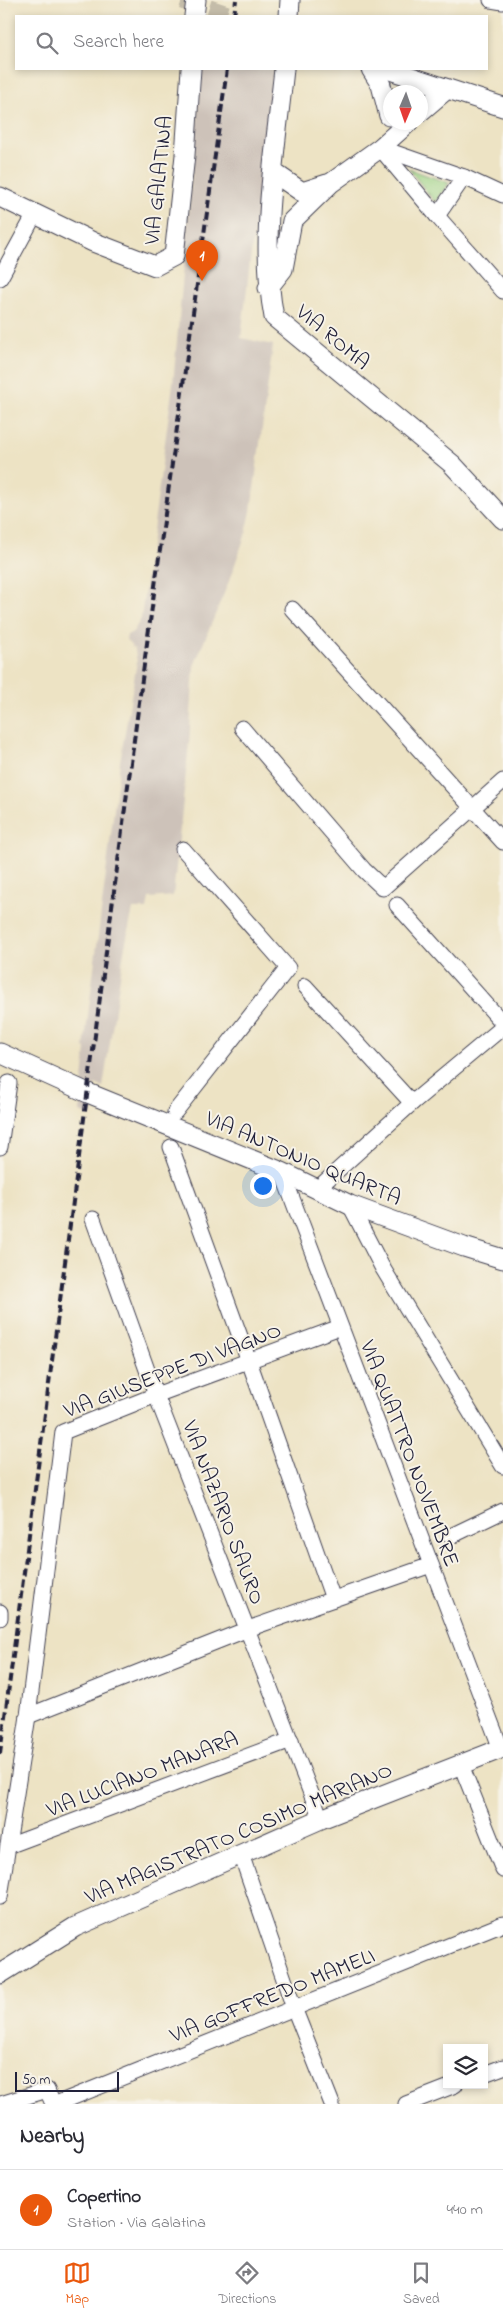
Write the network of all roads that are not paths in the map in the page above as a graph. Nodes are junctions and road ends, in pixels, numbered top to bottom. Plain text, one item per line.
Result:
1 (196, 0) edge
2 (290, 0) edge
3 (491, 0) edge
4 (503, 2) edge
5 (194, 15) edge
6 (289, 15) edge
7 (191, 70) edge
8 (284, 70) edge
9 (372, 70) edge
10 (388, 70) edge
11 (408, 84) edge
12 (383, 89) edge
13 (447, 89) junction
14 (428, 105) edge
15 (503, 106) edge
16 (392, 130) edge
17 (380, 148) junction
18 (273, 172) junction
19 (464, 177) junction
20 (331, 183) junction
21 (302, 192) junction
22 (503, 196) edge
23 (0, 197) edge
24 (270, 208) junction
25 (35, 214) junction
26 (437, 216) junction
27 (292, 221) junction
28 (0, 278) edge
29 (268, 288) junction
30 (503, 290) edge
31 (503, 518) edge
32 (292, 609) dead end
33 (242, 728) dead end
34 (503, 781) edge
35 (472, 808) junction
36 (503, 842) edge
37 (183, 849) dead end
38 (397, 905) dead end
39 (305, 986) dead end
40 (503, 1023) edge
41 (503, 1027) edge
42 (0, 1053) edge
43 (9, 1083) dead end
44 (412, 1103) junction
45 (174, 1112) dead end
46 (0, 1147) edge
47 (171, 1147) dead end
48 (282, 1172) junction
49 (317, 1189) junction
50 (350, 1205) junction
51 (93, 1218) dead end
52 (503, 1259) edge
53 (340, 1327) junction
54 (249, 1360) junction
55 (156, 1394) junction
56 (503, 1466) edge
57 (503, 1511) edge
58 (451, 1536) dead end
59 (431, 1565) junction
60 (333, 1599) junction
61 (0, 1612) edge
62 (0, 1618) edge
63 (248, 1629) junction
64 (28, 1716) junction
65 (291, 1740) junction
66 (502, 1748) edge
67 (461, 1765) junction
68 (321, 1819) junction
69 (8, 1846) junction
70 (241, 1854) junction
71 (503, 1870) edge
72 (0, 1897) edge
73 (503, 1924) edge
74 (0, 1974) edge
75 (294, 2008) junction
76 (503, 2067) edge
77 (488, 2073) edge
78 (445, 2089) edge
79 (1, 2104) edge
80 (54, 2104) edge
81 (332, 2104) edge
82 (406, 2104) edge

1 - 5 street
2 - 6 street
3 - 4 street
7 - 25 street, VIA GALATINA
8 - 18 street, VIA ROMA
9 - 12 street
10 - 11 street
11 - 13 street
13 - 14 street
13 - 15 street
16 - 17 street
17 - 19 street
17 - 20 street
17 - 26 street
18 - 21 street
18 - 24 street, VIA ROMA
19 - 22 street
19 - 26 street
20 - 21 street
20 - 27 street
21 - 24 street
23 - 25 street, VIA GALATINA
24 - 27 street
24 - 29 street, VIA ROMA
25 - 28 street
26 - 30 street
27 - 29 street
29 - 31 street, VIA ROMA
32 - 35 street
33 - 35 street
34 - 35 street
35 - 36 street
37 - 45 street
38 - 40 street
39 - 44 street
41 - 44 street
42 - 48 street, VIA ANTONIO QUARTA
43 - 46 street
44 - 49 street
47 - 54 street
48 - 49 street, VIA ANTONIO QUARTA
48 - 53 street, VIA QUATTRO NOVEMBRE
49 - 50 street, VIA ANTONIO QUARTA
50 - 52 street, VIA ANTONIO QUARTA
50 - 56 street
51 - 55 street, VIA NAZARIO SAURO
53 - 54 street, VIA GIUSEPPE DI VAGNO
53 - 59 street, VIA QUATTRO NOVEMBRE
54 - 55 street, VIA GIUSEPPE DI VAGNO
54 - 60 street
55 - 63 street, VIA NAZARIO SAURO
55 - 64 street, VIA GIUSEPPE DI VAGNO
57 - 58 street
59 - 60 street
59 - 66 street, VIA QUATTRO NOVEMBRE
60 - 63 street
61 - 62 street
63 - 64 street
63 - 65 street, VIA NAZARIO SAURO
64 - 69 street, VIA GIUSEPPE DI VAGNO
65 - 68 street, VIA NAZARIO SAURO
65 - 69 street, VIA LUCIANO MANARA
66 - 67 street, VIA MAGISTRATO COSIMO MARIANO
67 - 68 street, VIA MAGISTRATO COSIMO MARIANO
67 - 71 street
68 - 70 street, VIA MAGISTRATO COSIMO MARIANO
69 - 72 street, VIA GIUSEPPE DI VAGNO
70 - 74 street, VIA MAGISTRATO COSIMO MARIANO
70 - 75 street
73 - 75 street, VIA GOFFREDO MAMELI
75 - 80 street, VIA GOFFREDO MAMELI
75 - 81 street
76 - 77 street
78 - 82 street
79 - 80 street

